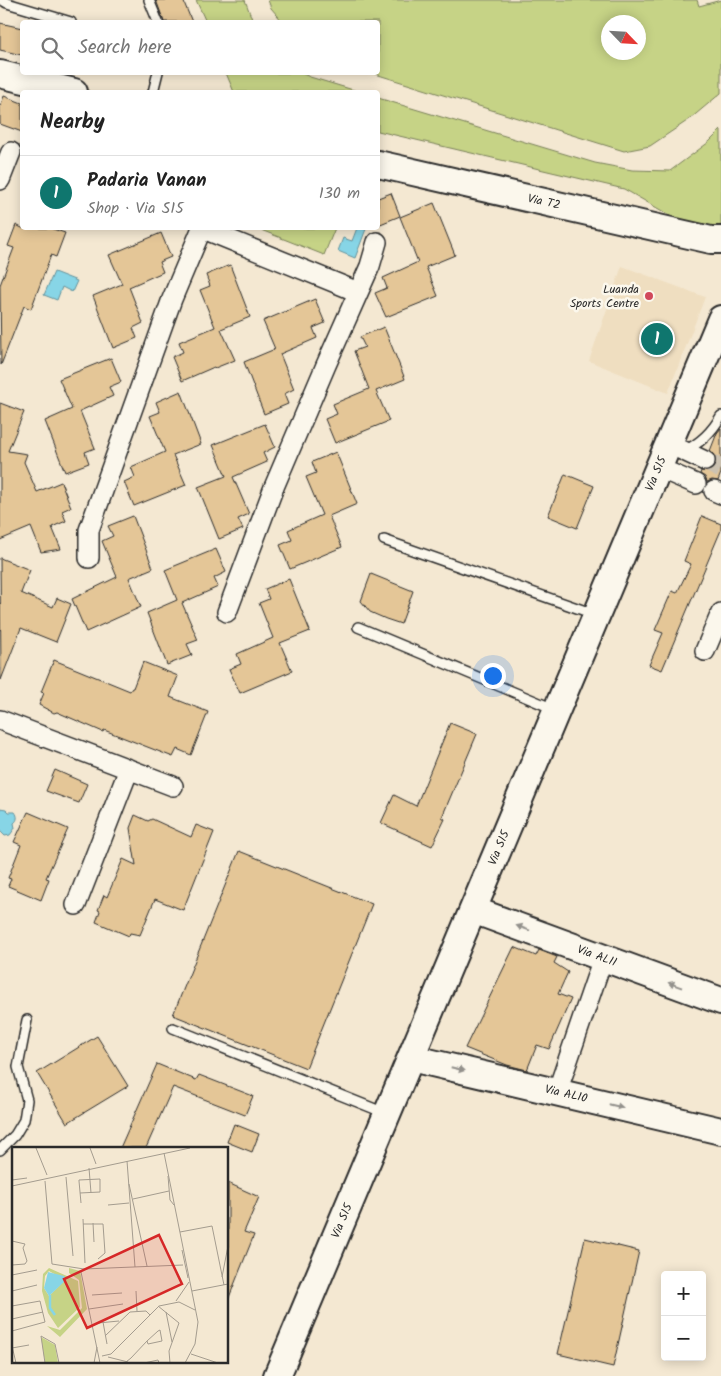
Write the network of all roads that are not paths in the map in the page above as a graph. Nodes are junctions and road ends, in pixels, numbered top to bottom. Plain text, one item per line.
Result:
1 (2, 0) edge
2 (150, 0) edge
3 (64, 20) edge
4 (157, 20) edge
5 (0, 74) edge
6 (157, 75) edge
7 (66, 90) edge
8 (154, 90) edge
9 (11, 152) dead end
10 (380, 164) edge
11 (0, 180) edge
12 (201, 230) edge
13 (207, 230) edge
14 (377, 242) dead end
15 (718, 242) edge
16 (358, 292) junction
17 (721, 319) edge
18 (721, 416) edge
19 (676, 448) junction
20 (705, 461) tunnel mouth
21 (659, 468) junction
22 (696, 484) dead end
23 (384, 540) dead end
24 (89, 558) dead end
25 (227, 612) dead end
26 (721, 613) edge
27 (597, 615) junction
28 (358, 627) dead end
29 (706, 651) dead end
30 (557, 710) junction
31 (0, 720) edge
32 (129, 769) junction
33 (173, 786) dead end
34 (76, 905) dead end
35 (473, 910) junction
36 (603, 958) junction
37 (721, 1001) edge
38 (27, 1020) dead end
39 (174, 1028) dead end
40 (411, 1058) junction
41 (557, 1092) junction
42 (387, 1114) junction
43 (721, 1131) edge
44 (0, 1150) edge
45 (277, 1376) edge

1 - 3 lane
2 - 4 lane
5 - 7 street
6 - 8 lane
9 - 11 street
10 - 15 street, Via T2
12 - 24 street
13 - 16 street
14 - 16 street
16 - 25 street
17 - 19 street, Via S15
18 - 19 lane
19 - 20 street
19 - 21 street, Via S15
21 - 22 street
21 - 27 street, Via S15
23 - 27 lane
26 - 29 street
27 - 30 street, Via S15
28 - 30 lane
30 - 35 street, Via S15
31 - 32 street
32 - 33 street
32 - 34 street
36 -> 35 street, Via AL11
35 - 40 street, Via S15
37 -> 36 street, Via AL11
36 - 41 street
38 - 44 lane
39 - 42 lane
40 -> 41 street, Via AL10
40 - 42 street, Via S15
41 -> 43 street, Via AL10
42 - 45 street, Via S15

